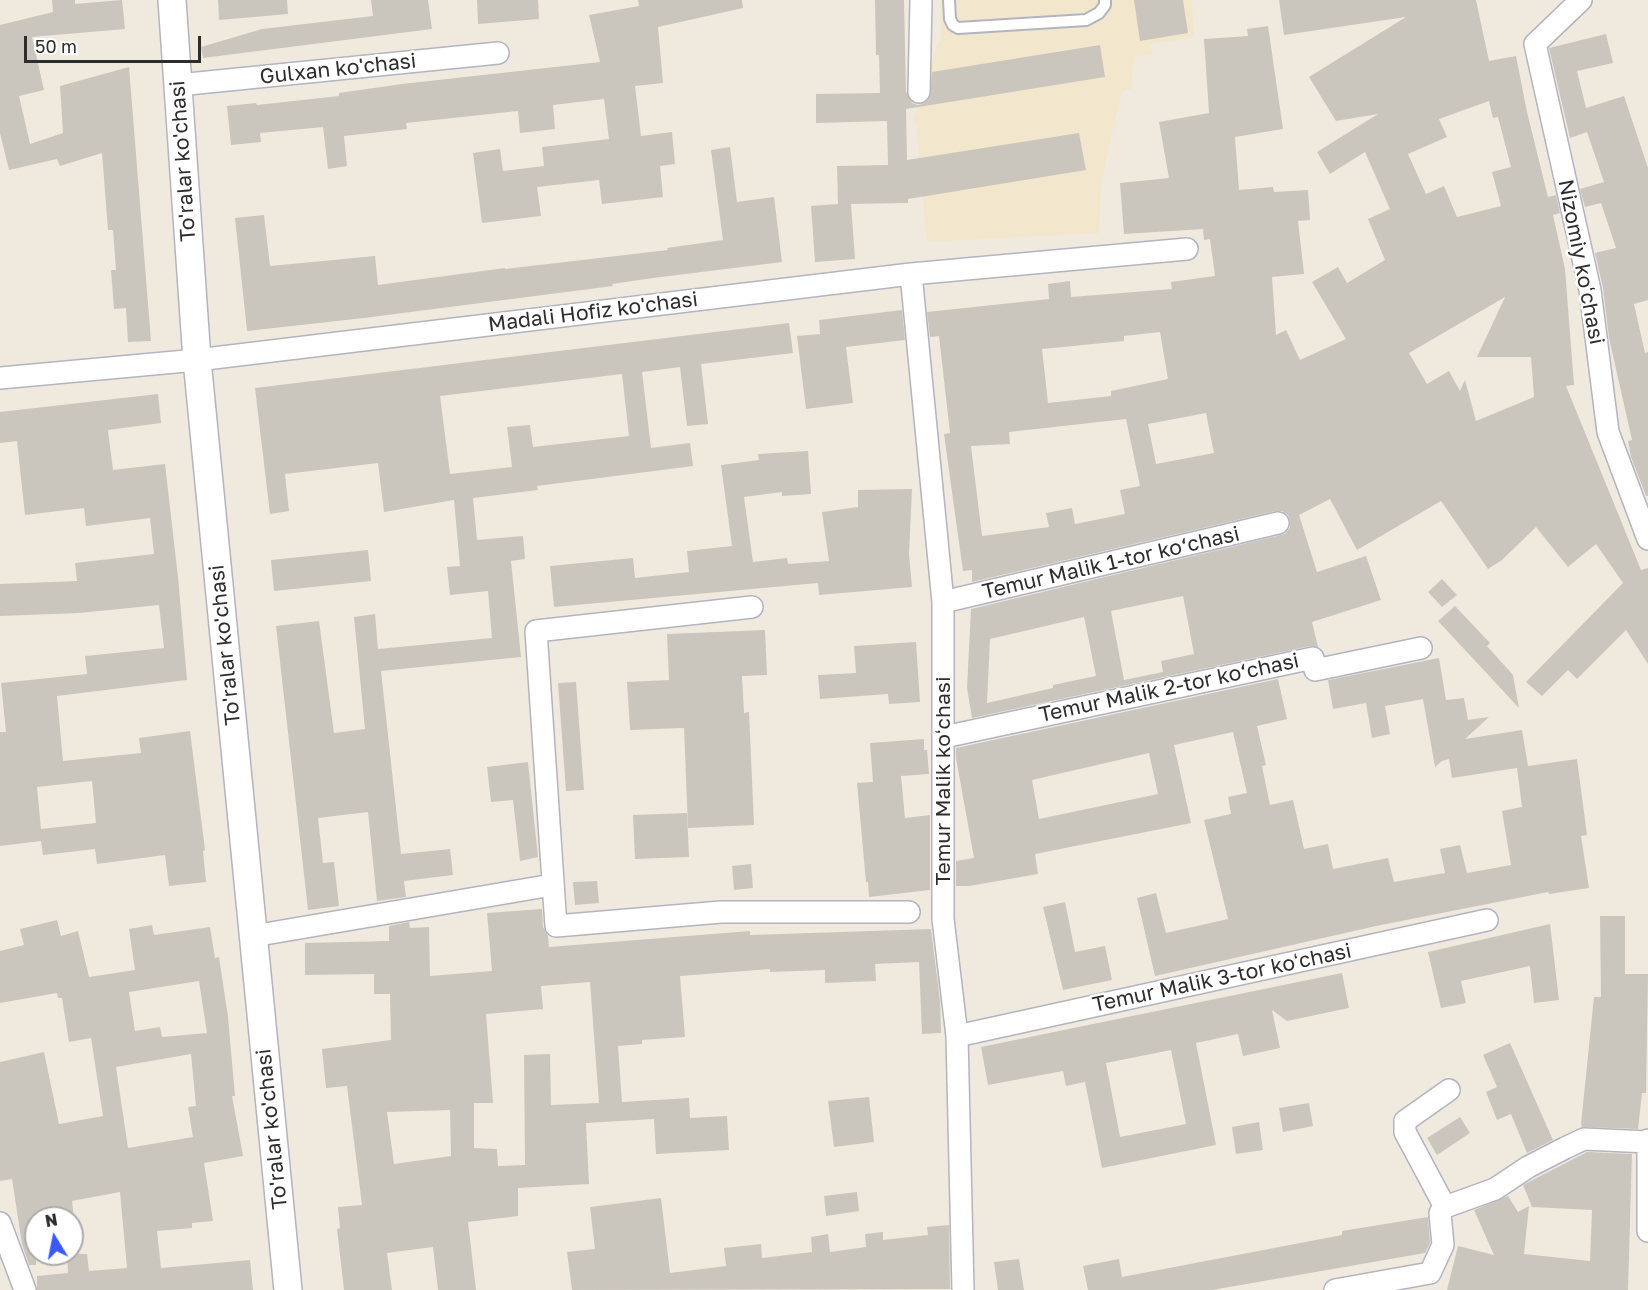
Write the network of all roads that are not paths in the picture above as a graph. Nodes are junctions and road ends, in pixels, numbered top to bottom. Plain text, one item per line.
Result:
1 (172, 0) edge
2 (921, 0) edge
3 (949, 0) edge
4 (1105, 0) edge
5 (1581, 0) edge
6 (498, 53) dead end
7 (178, 85) junction
8 (919, 92) dead end
9 (1187, 249) dead end
10 (911, 274) junction
11 (196, 360) junction
12 (0, 378) edge
13 (1278, 523) dead end
14 (1648, 539) edge
15 (943, 602) junction
16 (752, 607) dead end
17 (1421, 648) dead end
18 (944, 736) junction
19 (552, 885) junction
20 (909, 912) dead end
21 (1488, 920) dead end
22 (253, 936) junction
23 (957, 1036) junction
24 (1449, 1090) dead end
25 (1648, 1142) edge
26 (1445, 1207) junction
27 (0, 1223) edge
28 (1648, 1230) edge
29 (25, 1290) edge
30 (288, 1290) edge
31 (963, 1290) edge
32 (1335, 1290) edge

1 - 7 street, To'ralar ko'chasi
2 - 8 street
3 - 4 lane
5 - 14 street, Nizomiy koʻchasi
6 - 7 street, Gulxan ko'chasi
7 - 11 street, To'ralar ko'chasi
9 - 10 street, Madali Hofiz ko'chasi
10 - 11 street, Madali Hofiz ko'chasi
10 - 15 street, Temur Malik koʻchasi
11 - 12 street, Madali Hofiz ko'chasi
11 - 22 street, To'ralar ko'chasi
13 - 15 street, Temur Malik 1-tor ko‘chasi
15 - 18 street, Temur Malik koʻchasi
16 - 19 street
17 - 18 street, Temur Malik 2-tor ko‘chasi
18 - 23 street, Temur Malik koʻchasi
19 - 20 street
19 - 22 street
21 - 23 street, Temur Malik 3-tor koʻchasi
22 - 30 street, To'ralar ko'chasi
23 - 31 street, Temur Malik koʻchasi
24 - 26 street
25 - 26 street
25 - 28 street
26 - 32 street
27 - 29 street

